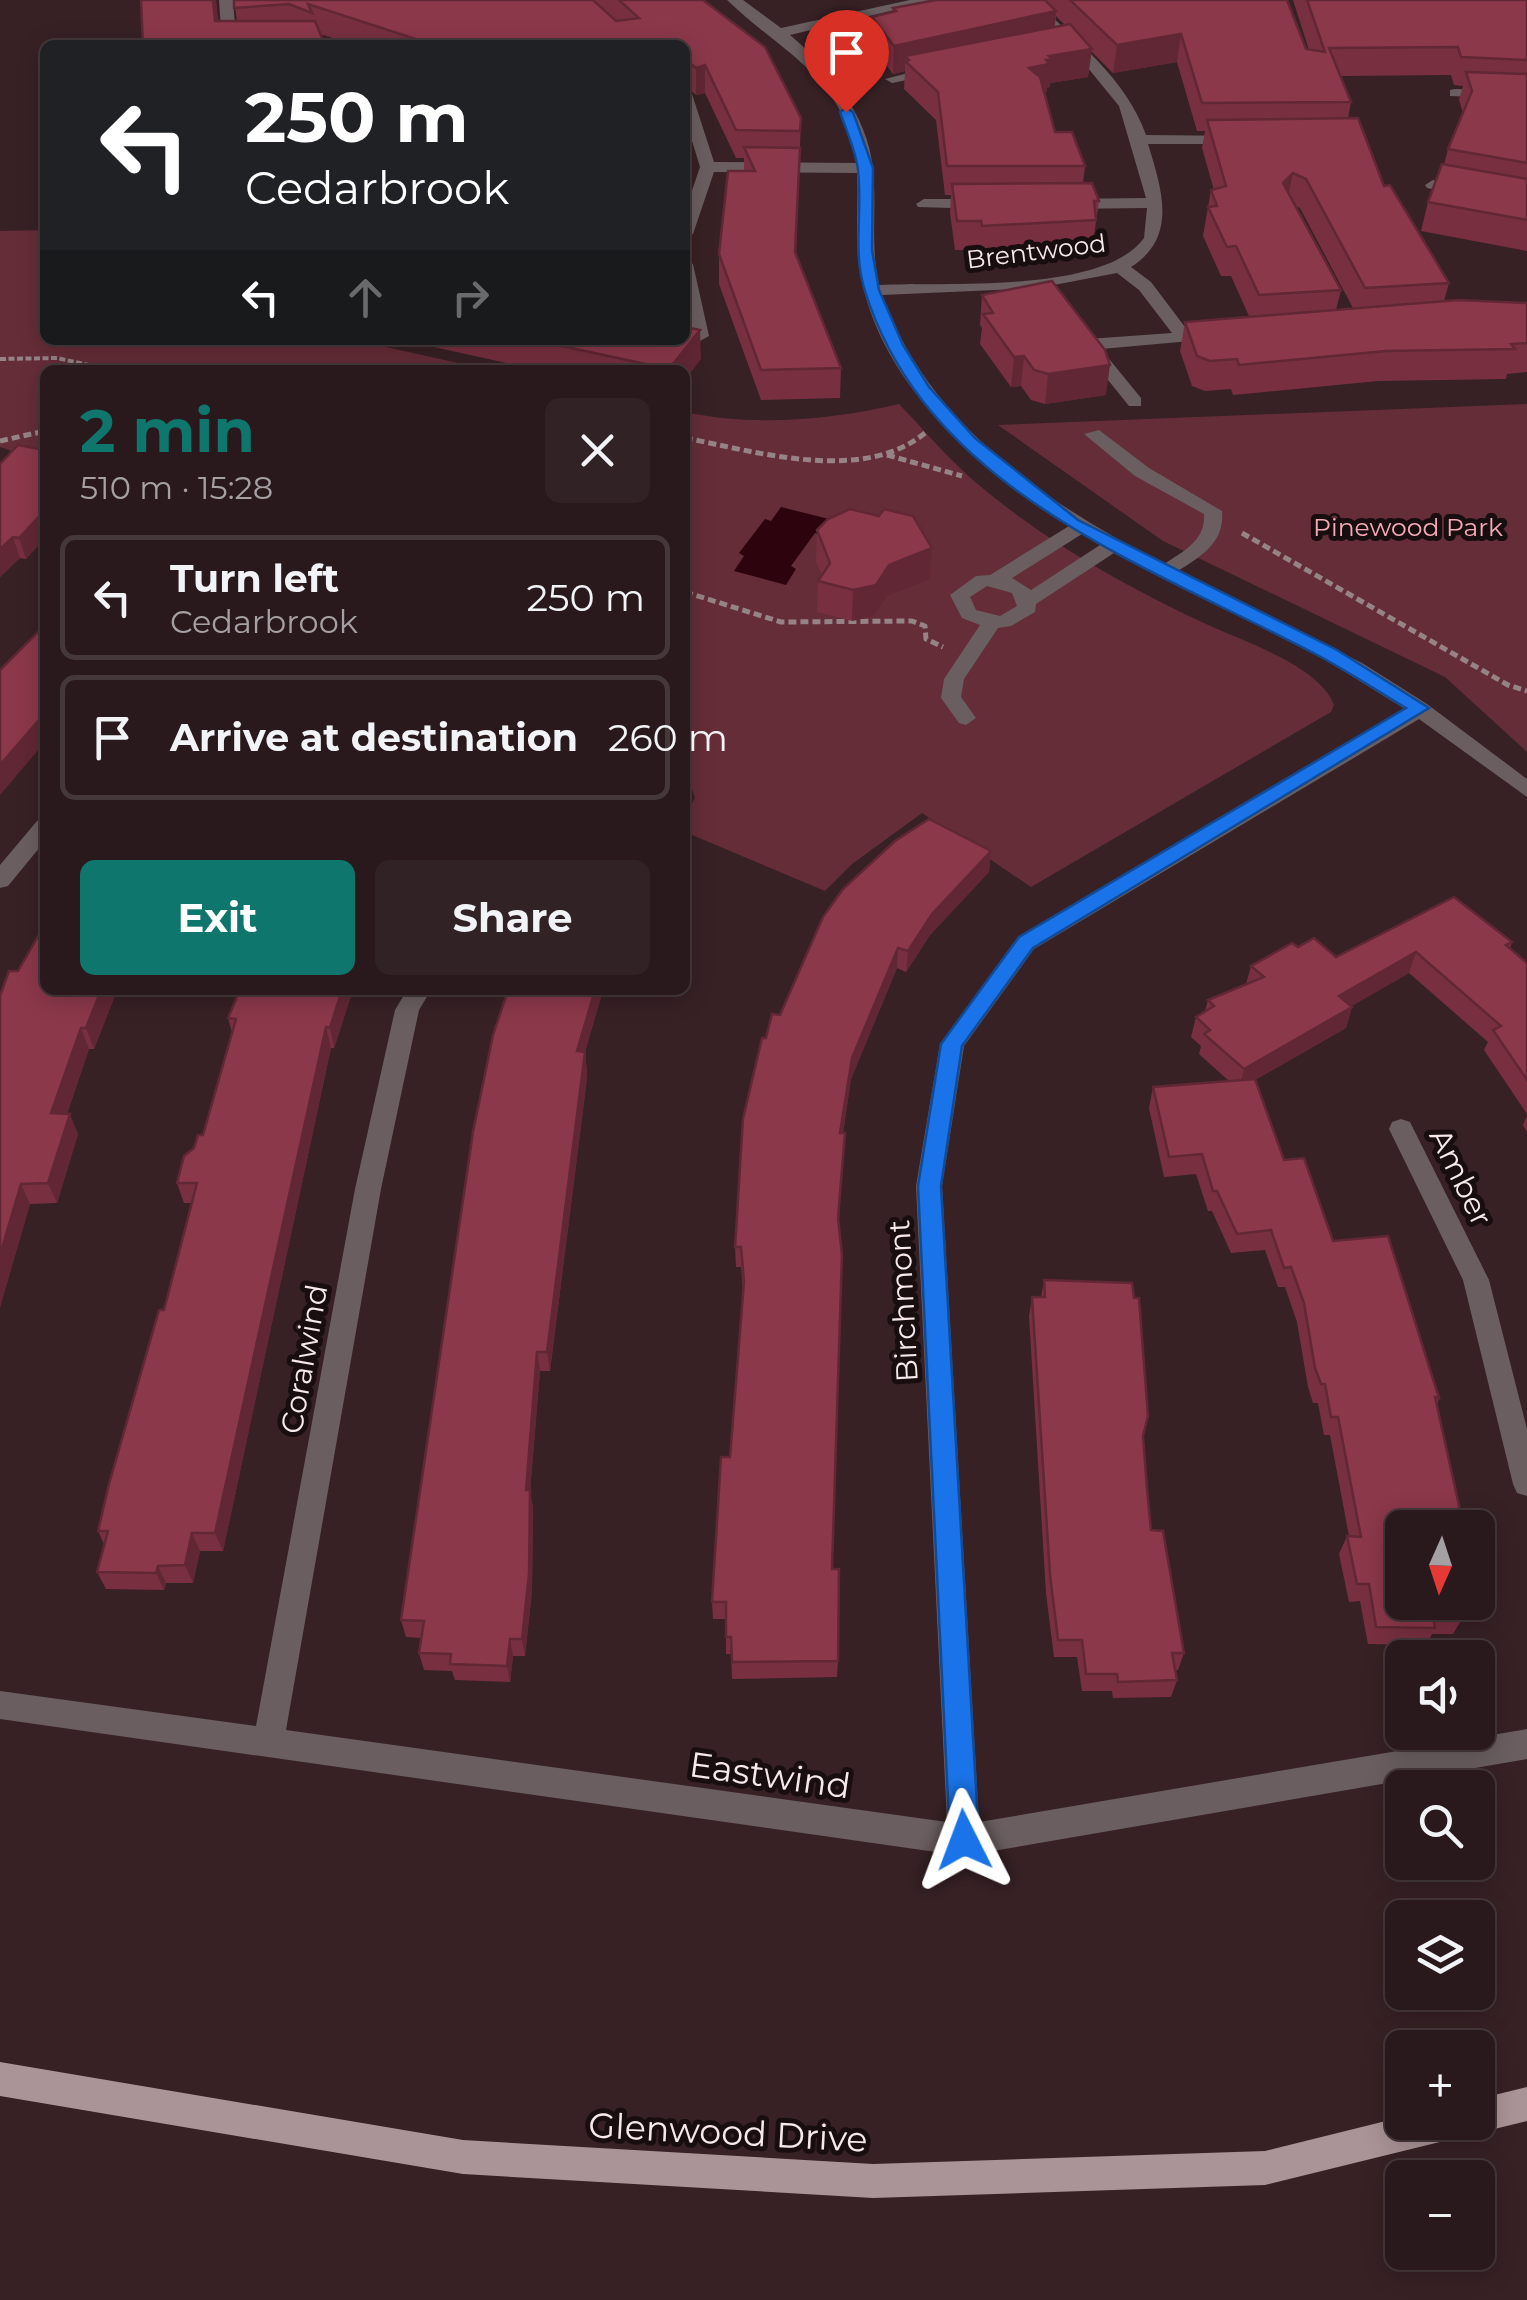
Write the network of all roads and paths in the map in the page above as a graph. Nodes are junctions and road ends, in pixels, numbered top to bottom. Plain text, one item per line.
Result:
1 (226, 0) edge
2 (734, 0) edge
3 (929, 0) edge
4 (1026, 0) edge
5 (782, 32) junction
6 (228, 40) edge
7 (1068, 44) junction
8 (1051, 48) edge
9 (945, 68) edge
10 (892, 79) edge
11 (1455, 93) dead end
12 (1527, 95) edge
13 (690, 110) edge
14 (1138, 140) junction
15 (1252, 140) edge
16 (708, 166) junction
17 (866, 168) junction
18 (1433, 185) edge
19 (1527, 202) edge
20 (1154, 203) junction
21 (924, 204) dead end
22 (1001, 204) edge
23 (1039, 204) edge
24 (690, 219) edge
25 (1120, 267) junction
26 (872, 290) junction
27 (690, 308) edge
28 (1238, 332) edge
29 (693, 334) edge
30 (1182, 336) junction
31 (0, 359) edge
32 (88, 365) edge
33 (1135, 402) dead end
34 (942, 413) junction
35 (40, 432) edge
36 (1093, 434) dead end
37 (690, 439) edge
38 (0, 441) edge
39 (886, 455) junction
40 (1008, 476) junction
41 (1216, 527) junction
42 (1079, 528) junction
43 (1112, 546) junction
44 (1164, 573) junction
45 (995, 580) junction
46 (690, 594) edge
47 (1029, 600) junction
48 (992, 622) junction
49 (973, 654) junction
50 (1527, 691) edge
51 (1420, 708) junction
52 (966, 718) dead end
53 (1527, 790) edge
54 (40, 832) edge
55 (0, 880) edge
56 (416, 995) edge
57 (1402, 1128) dead end
58 (1527, 1484) edge
59 (0, 1706) edge
60 (268, 1743) junction
61 (1527, 1744) edge
62 (964, 1840) junction
63 (0, 2079) edge
64 (1527, 2104) edge
65 (1495, 2112) edge
66 (1385, 2138) edge

1 - 6 street
2 - 5 street
3 - 5 street
4 - 7 street, Brentwood
5 - 17 street
7 - 8 street
7 - 14 street, Brentwood
9 - 10 street
11 - 12 street
13 - 16 street
14 - 15 street
14 - 20 street, Brentwood
16 - 17 street
16 - 24 street
17 - 26 street
18 - 19 street
20 - 23 street
20 - 25 street, Brentwood
21 - 22 street
25 - 26 street, Brentwood
25 - 30 street
26 - 34 street
27 - 29 street
28 - 30 street
30 - 33 street
31 - 32 path
34 - 39 path
34 - 40 street
35 - 38 path
36 - 41 street
37 - 39 path
39 - 40 path
40 - 42 street
41 - 44 street
41 - 50 path
42 - 43 street
42 - 45 street
43 - 44 street
43 - 47 street
44 - 51 street
45 - 47 street
45 - 48 street
46 - 49 path
47 - 48 street
48 - 49 street
49 - 52 street
51 - 53 street
51 - 62 street, Birchmont
54 - 55 street
56 - 60 street, Coralwind
57 - 58 street, Amber
59 - 60 street, Eastwind
60 - 62 street, Eastwind
61 - 62 street, Eastwind
63 - 66 main road, Glenwood Drive
64 - 65 main road

